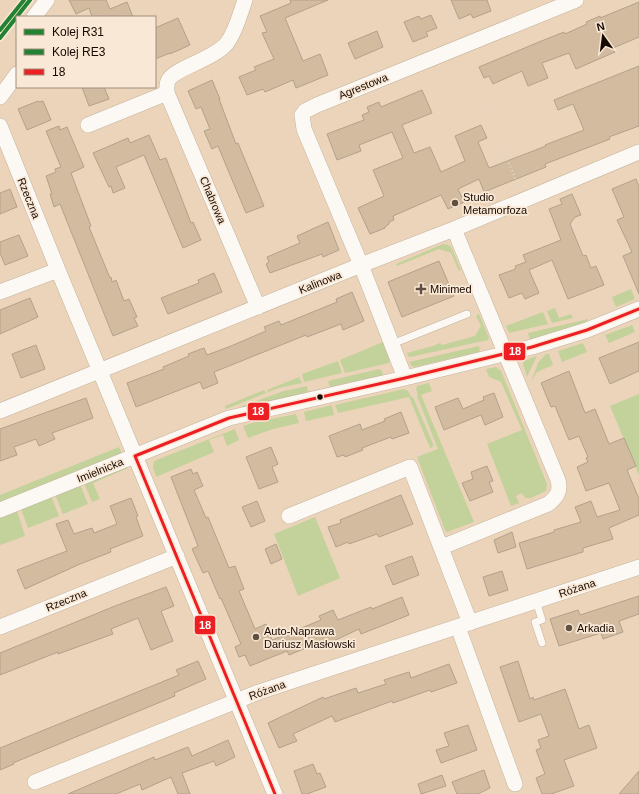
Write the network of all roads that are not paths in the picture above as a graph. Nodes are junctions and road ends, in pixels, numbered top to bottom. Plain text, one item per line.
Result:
1 (47, 0) edge
2 (245, 0) edge
3 (576, 0) edge
4 (35, 16) edge
5 (16, 75) edge
6 (167, 93) junction
7 (0, 97) edge
8 (88, 125) dead end
9 (0, 126) edge
10 (639, 152) edge
11 (454, 229) junction
12 (361, 265) junction
13 (58, 270) junction
14 (0, 292) edge
15 (258, 307) junction
16 (639, 309) edge
17 (467, 314) dead end
18 (392, 344) junction
19 (505, 353) junction
20 (100, 371) junction
21 (408, 381) junction
22 (0, 411) edge
23 (135, 456) junction
24 (0, 510) edge
25 (289, 516) dead end
26 (442, 547) junction
27 (177, 556) junction
28 (639, 567) edge
29 (536, 602) junction
30 (464, 625) junction
31 (0, 627) edge
32 (542, 643) dead end
33 (237, 701) junction
34 (35, 782) dead end
35 (515, 784) dead end
36 (275, 794) edge

1 - 4 street
2 - 6 street
3 - 12 street, Agrestowa
5 - 7 street
6 - 8 street
6 - 15 street, Chabrowa
9 - 13 street, Rzeczna
10 - 11 street, Kalinowa
11 - 12 street, Kalinowa
11 - 19 street
12 - 15 street, Kalinowa
12 - 18 street
13 - 14 street
13 - 20 street, Rzeczna
15 - 20 street, Kalinowa
16 - 19 street, Imielnicka
17 - 18 lane
18 - 21 street
19 - 21 street, Imielnicka
19 - 26 street
20 - 22 street, Kalinowa
20 - 23 street, Rzeczna
21 - 23 street, Imielnicka
23 - 24 street, Imielnicka
23 - 27 street, Rzeczna
25 - 26 street
26 - 30 street
27 - 31 street, Rzeczna
27 - 33 street, Rzeczna
28 - 29 street, Różana
29 - 30 street, Różana
29 - 32 lane
30 - 33 street, Różana
30 - 35 street
33 - 34 street, Różana
33 - 36 street, Rzeczna

